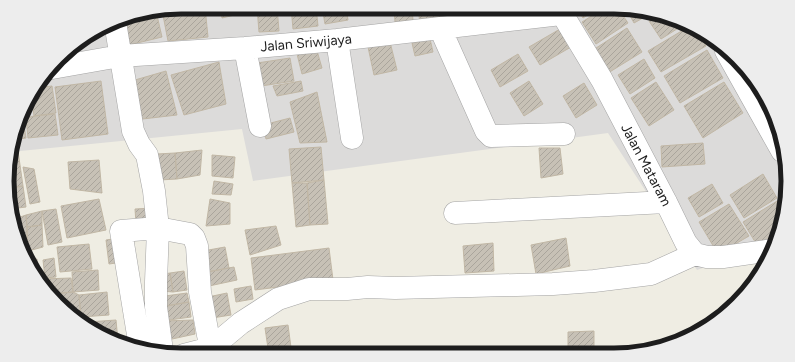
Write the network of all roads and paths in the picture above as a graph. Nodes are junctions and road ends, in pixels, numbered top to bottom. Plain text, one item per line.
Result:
1 (533, 14) edge
2 (562, 14) edge
3 (116, 27) edge
4 (440, 28) junction
5 (337, 40) junction
6 (245, 48) junction
7 (120, 56) junction
8 (734, 65) edge
9 (59, 67) edge
10 (260, 126) dead end
11 (564, 134) dead end
12 (352, 138) dead end
13 (775, 139) edge
14 (666, 202) junction
15 (455, 213) dead end
16 (158, 228) junction
17 (766, 251) edge
18 (695, 254) junction
19 (139, 342) edge
20 (161, 347) edge
21 (211, 348) joint

1 - 4 street, Jalan Sriwijaya
2 - 14 street, Jalan Mataram
3 - 7 street
4 - 5 street, Jalan Sriwijaya
4 - 11 street
5 - 6 street, Jalan Sriwijaya
5 - 12 street
6 - 7 street, Jalan Sriwijaya
6 - 10 street
7 - 9 street, Jalan Sriwijaya
7 - 16 street
8 - 13 street
14 - 15 street
14 - 18 street, Jalan Mataram
16 - 19 street
16 - 20 street
16 - 21 street
17 - 18 street
18 - 21 street

